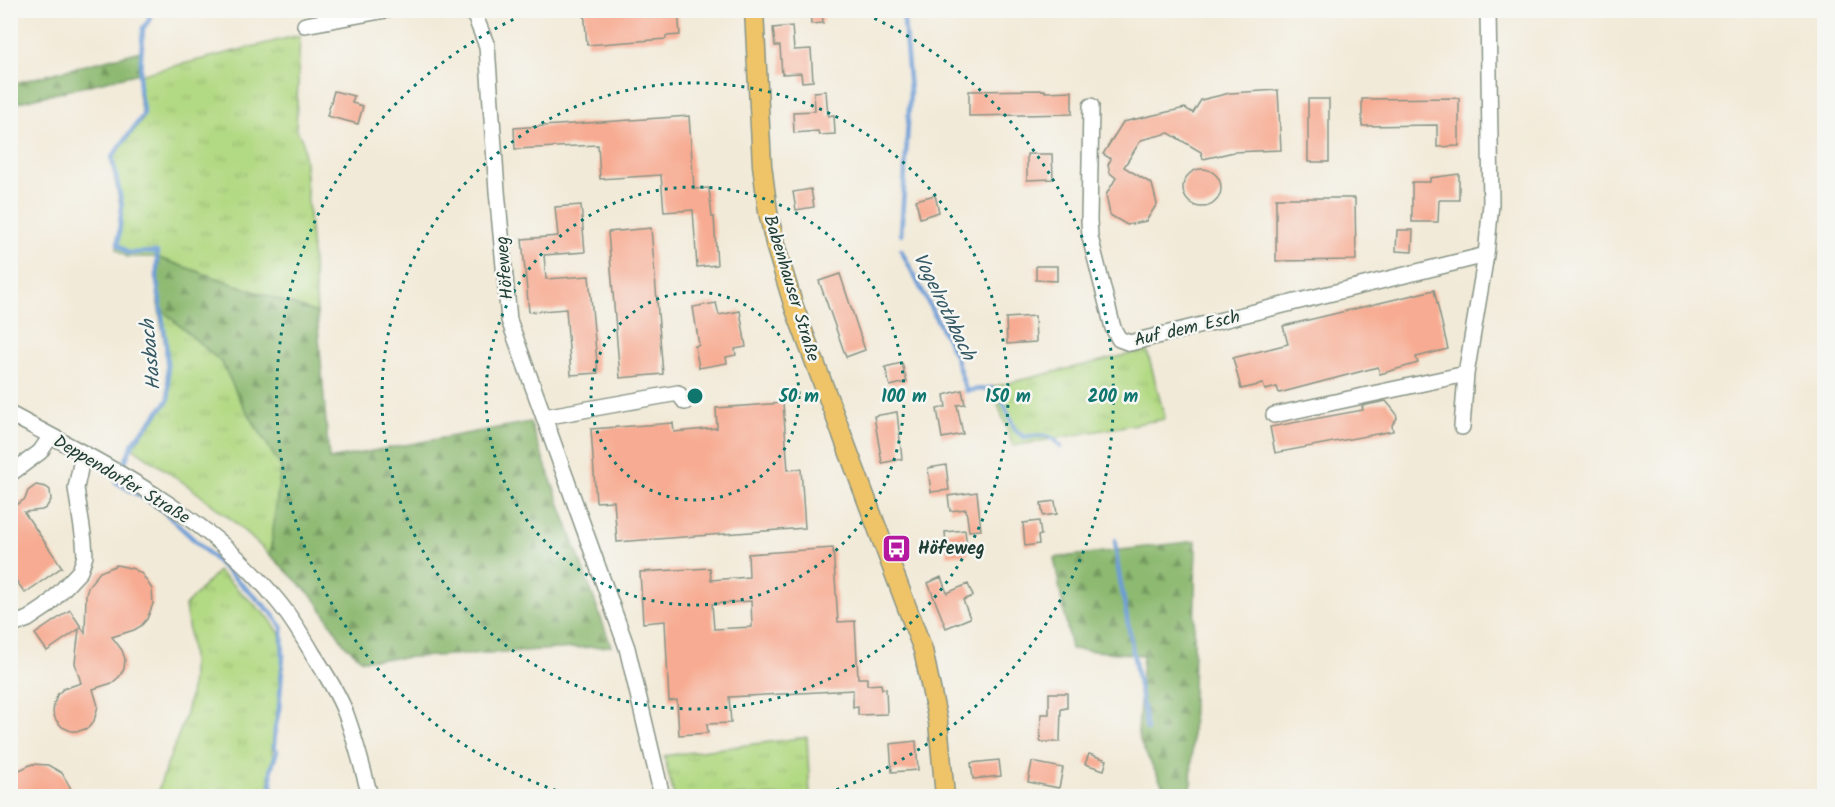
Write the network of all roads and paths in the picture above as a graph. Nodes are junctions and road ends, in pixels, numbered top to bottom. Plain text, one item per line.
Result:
1 (386, 10) edge
2 (754, 10) edge
3 (1488, 10) edge
4 (473, 12) edge
5 (305, 26) dead end
6 (1091, 106) dead end
7 (1486, 255) junction
8 (1466, 374) junction
9 (685, 402) dead end
10 (10, 414) edge
11 (1274, 415) dead end
12 (544, 417) junction
13 (1462, 427) dead end
14 (51, 436) junction
15 (83, 453) junction
16 (10, 474) edge
17 (10, 626) edge
18 (370, 796) edge
19 (662, 796) edge
20 (945, 796) edge

1 - 5 street
2 - 20 main road, Babenhauser Straße
3 - 7 street
4 - 12 street, Höfeweg
6 - 7 street, Auf dem Esch
7 - 8 street
8 - 11 street
8 - 13 street
9 - 12 street
10 - 14 street, Deppendorfer Straße
12 - 19 street, Höfeweg
14 - 15 street, Deppendorfer Straße
14 - 16 street
15 - 17 street
15 - 18 street, Deppendorfer Straße

